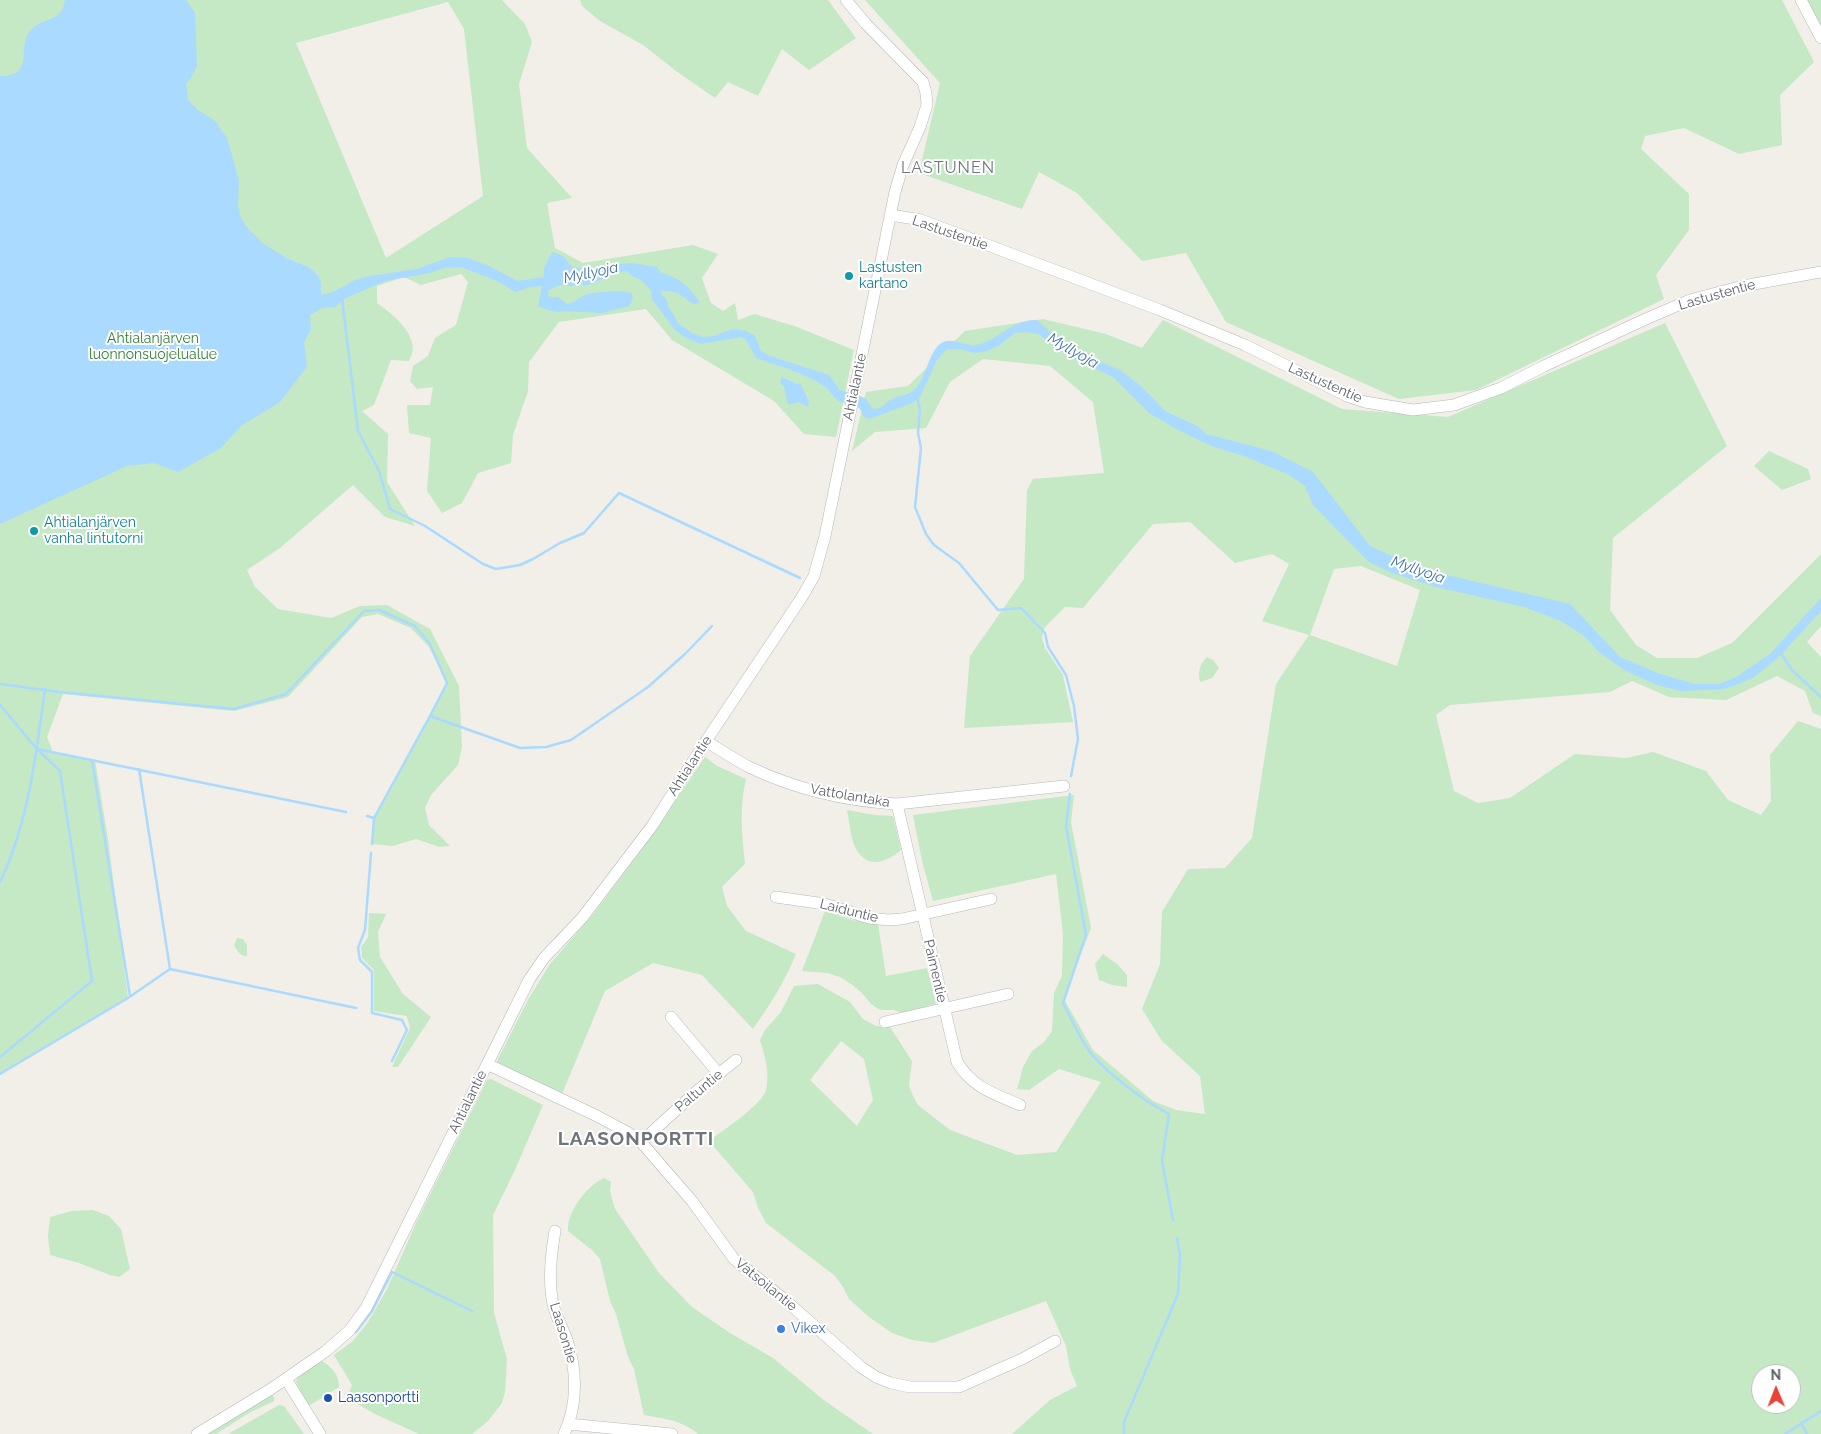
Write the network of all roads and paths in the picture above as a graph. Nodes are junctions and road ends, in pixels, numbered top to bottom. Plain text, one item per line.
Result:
1 (846, 0) edge
2 (1801, 0) edge
3 (1821, 38) edge
4 (891, 215) junction
5 (1821, 272) edge
6 (706, 741) junction
7 (1064, 786) dead end
8 (897, 804) junction
9 (776, 897) dead end
10 (991, 898) dead end
11 (922, 914) junction
12 (1008, 994) dead end
13 (943, 1009) junction
14 (671, 1017) dead end
15 (885, 1022) dead end
16 (736, 1060) dead end
17 (487, 1064) junction
18 (719, 1074) junction
19 (1020, 1105) dead end
20 (641, 1142) junction
21 (555, 1231) dead end
22 (1055, 1341) dead end
23 (286, 1379) junction
24 (566, 1429) edge
25 (197, 1434) edge
26 (320, 1434) edge
27 (672, 1434) edge

1 - 4 street, Ahtialantie
2 - 3 street
4 - 5 street, Lastustentie
4 - 6 street, Ahtialantie
6 - 8 street, Vattolantaka
6 - 17 street, Ahtialantie
7 - 8 street, Vattolantaka
8 - 11 street, Paimentie
9 - 11 street, Laiduntie
10 - 11 street, Laiduntie
11 - 13 street, Paimentie
12 - 13 street
13 - 15 street
13 - 19 street, Paimentie
14 - 18 street
16 - 18 street, Paltuntie
17 - 20 street, Vatsoilantie
17 - 23 street, Ahtialantie
18 - 20 street, Paltuntie
20 - 22 street, Vatsoilantie
21 - 24 street, Laasontie
23 - 25 street, Ahtialantie
23 - 26 street
24 - 27 street

